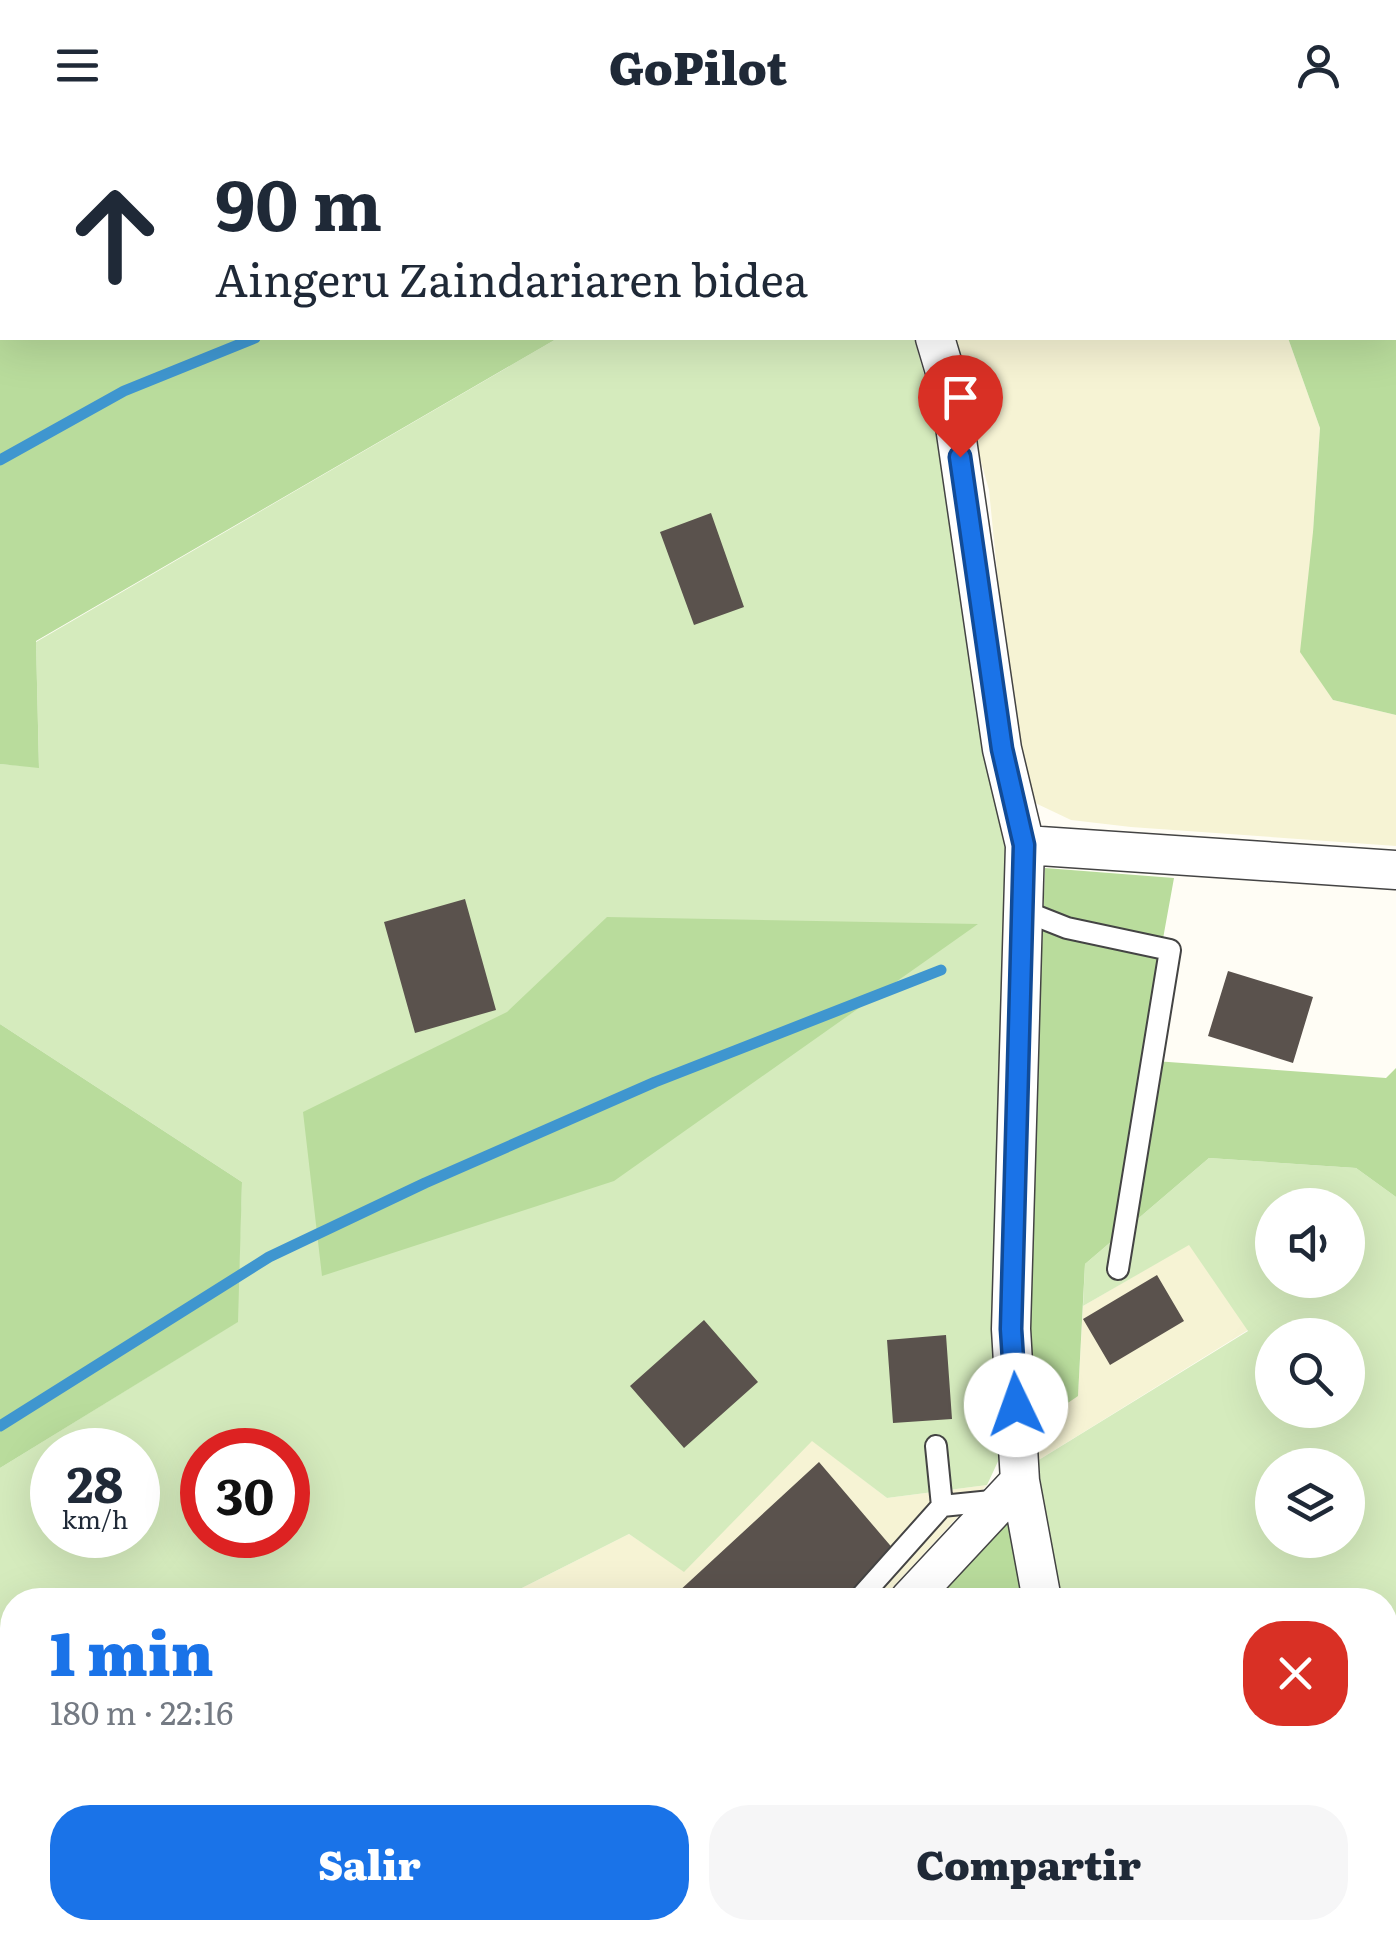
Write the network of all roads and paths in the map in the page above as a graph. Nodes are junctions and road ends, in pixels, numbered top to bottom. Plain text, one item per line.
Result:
1 (935, 340) edge
2 (1024, 845) junction
3 (1396, 870) edge
4 (1024, 911) junction
5 (1118, 1269) dead end
6 (936, 1446) dead end
7 (1011, 1490) junction
8 (942, 1506) junction
9 (869, 1588) edge
10 (920, 1588) edge
11 (1039, 1588) edge

1 - 2 street
2 - 3 street
2 - 4 street
4 - 5 lane
4 - 7 street
6 - 8 lane
7 - 8 lane
7 - 10 street
7 - 11 street
8 - 9 lane

